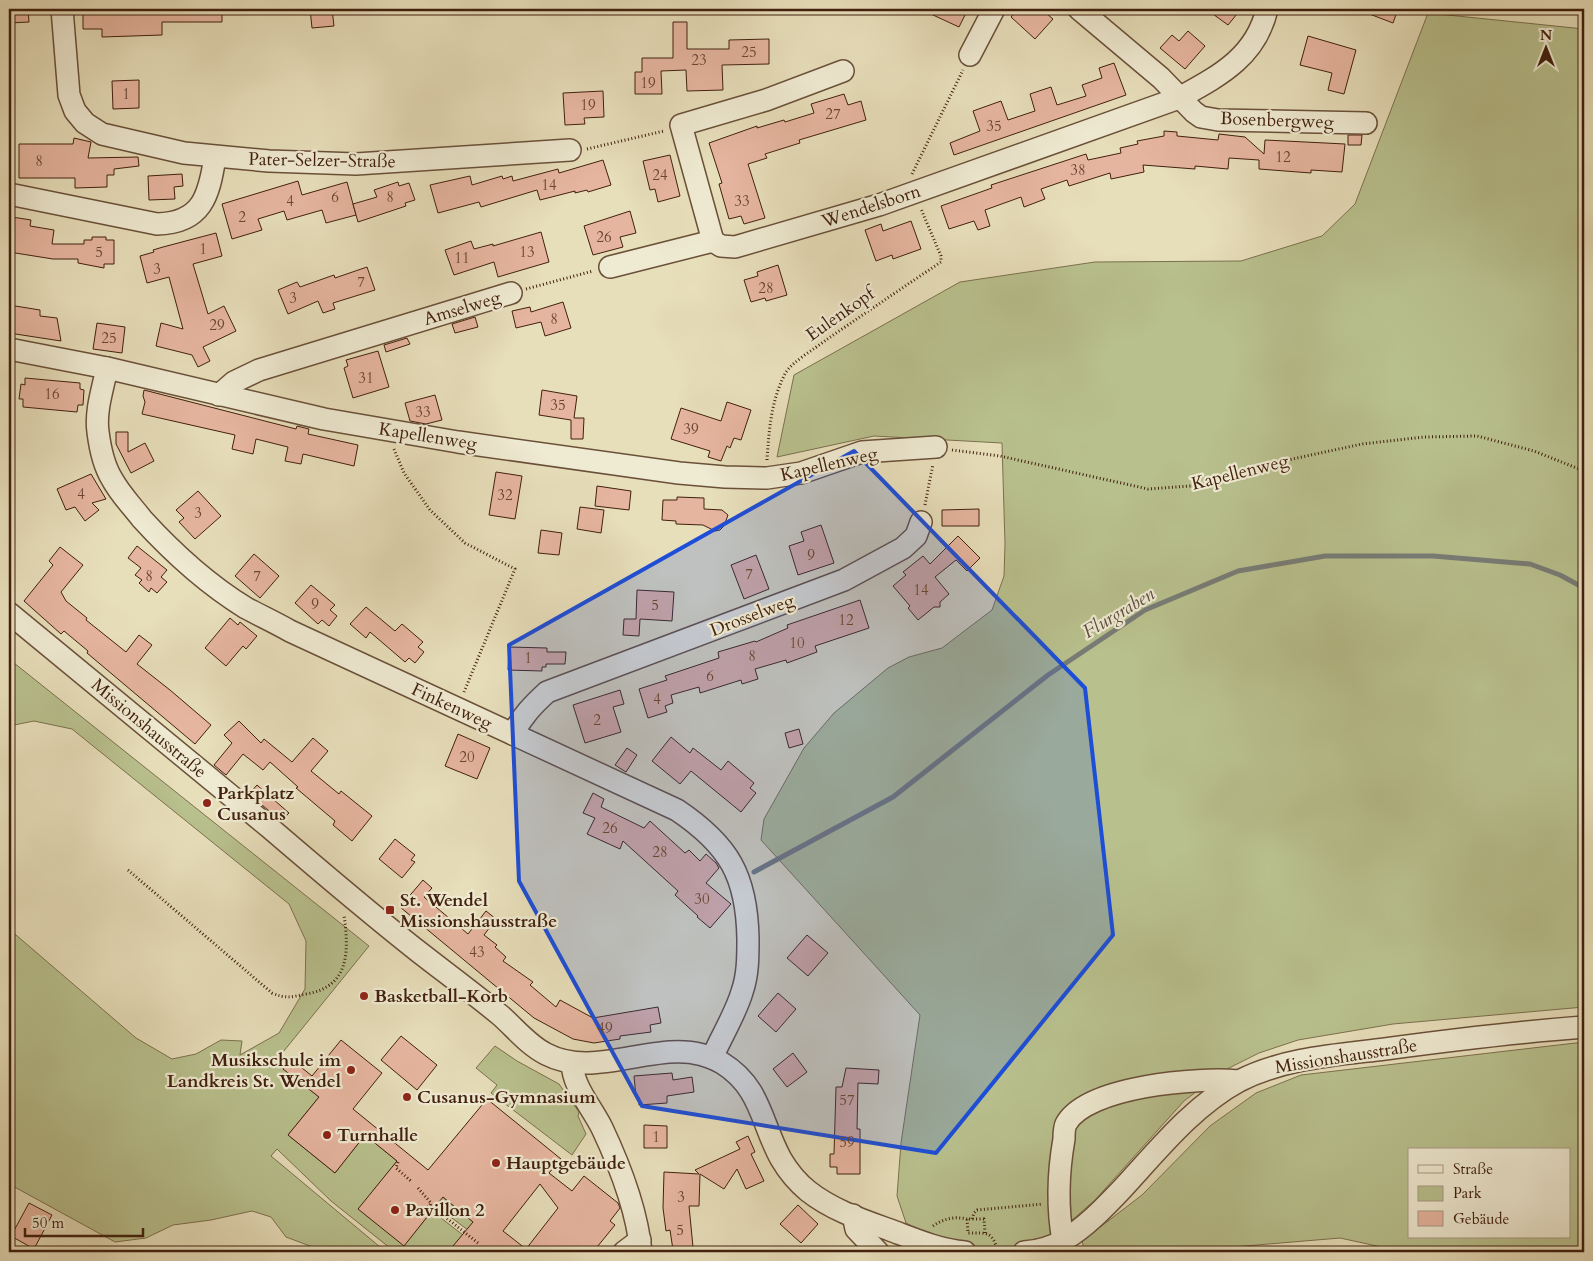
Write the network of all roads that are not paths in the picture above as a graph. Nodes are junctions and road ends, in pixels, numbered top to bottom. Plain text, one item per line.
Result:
1 (62, 9) edge
2 (994, 9) edge
3 (1079, 9) edge
4 (1267, 9) edge
5 (970, 55) road end
6 (843, 71) dead end
7 (1179, 98) junction
8 (1366, 123) dead end
9 (570, 150) road end
10 (215, 157) junction
11 (9, 194) edge
12 (713, 241) junction
13 (610, 267) road end
14 (511, 292) road end
15 (9, 349) edge
16 (107, 368) junction
17 (219, 395) junction
18 (936, 447) road end
19 (921, 522) road end
20 (9, 612) edge
21 (513, 734) junction
22 (1584, 1027) edge
23 (712, 1058) junction
24 (572, 1063) junction
25 (1238, 1082) junction
26 (853, 1215) junction
27 (1063, 1241) junction
28 (635, 1248) edge
29 (878, 1252) edge
30 (965, 1252) edge
31 (1024, 1252) edge

1 - 10 street, Pater-Selzer-Straße
2 - 5 street
3 - 7 street, Bosenbergweg
4 - 7 street, Wendelsborn
6 - 12 street
7 - 8 street, Bosenbergweg
7 - 12 street, Wendelsborn
9 - 10 street, Pater-Selzer-Straße
10 - 11 street
12 - 13 street
14 - 17 street, Amselweg
15 - 16 street, Kapellenweg
16 - 17 street, Kapellenweg
16 - 21 street, Finkenweg
17 - 18 street, Kapellenweg
19 - 21 street, Drosselweg
20 - 24 street, Missionshausstraße
21 - 23 street, Finkenweg
22 - 25 street, Missionshausstraße
23 - 24 street, Missionshausstraße
23 - 26 street, Missionshausstraße
24 - 28 street
25 - 27 street, Missionshausstraße
25 - 27 street
26 - 29 street
26 - 30 street, Missionshausstraße
27 - 31 street, Missionshausstraße

